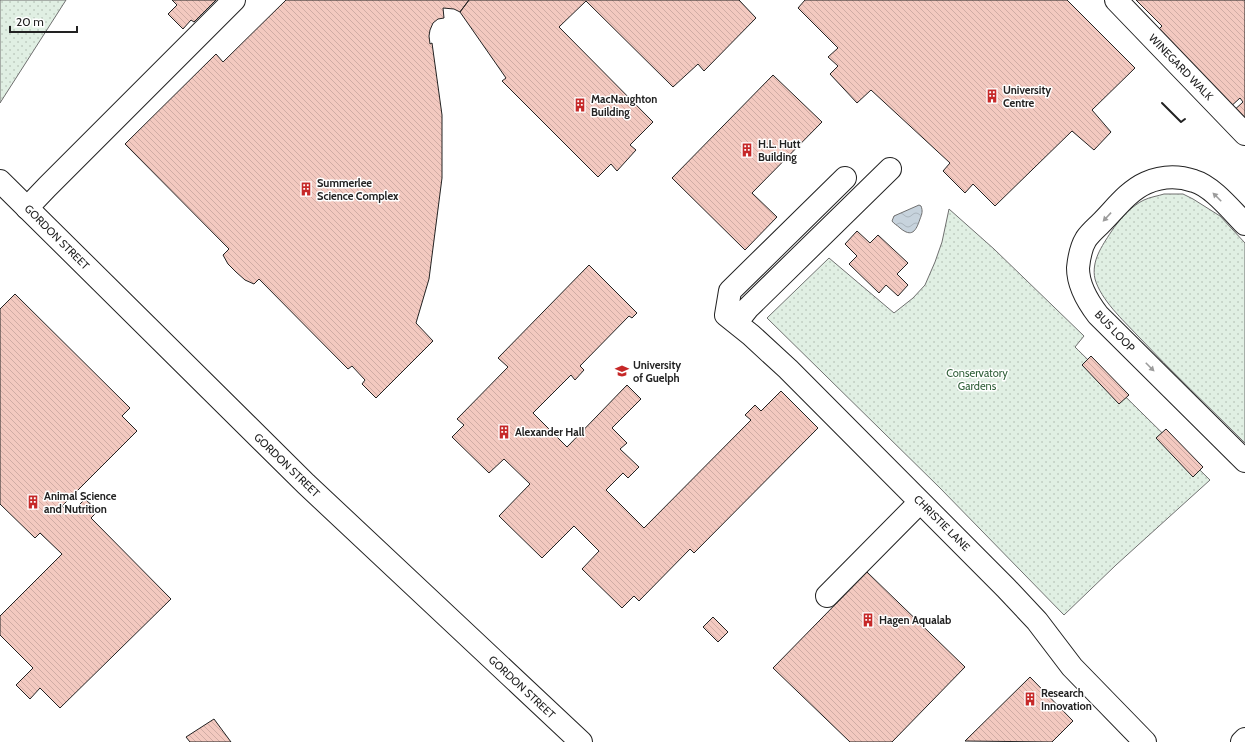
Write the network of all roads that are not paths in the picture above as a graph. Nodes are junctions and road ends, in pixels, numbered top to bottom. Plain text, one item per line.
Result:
1 (234, 0) edge
2 (1116, 0) edge
3 (1245, 134) edge
4 (890, 169) dead end
5 (845, 178) dead end
6 (0, 181) edge
7 (27, 208) junction
8 (1245, 224) edge
9 (731, 319) junction
10 (1245, 461) edge
11 (920, 502) junction
12 (828, 596) dead end
13 (1245, 739) edge
14 (580, 742) edge
15 (1145, 742) edge
16 (1242, 742) edge

1 - 7 street
2 - 3 street, WINEGARD WALK
4 - 9 street
5 - 9 street
6 - 7 street, GORDON STREET
7 - 14 street, GORDON STREET
8 -> 10 street, BUS LOOP
9 - 11 street, CHRISTIE LANE
11 - 12 street
11 - 15 street, CHRISTIE LANE
13 - 16 street

